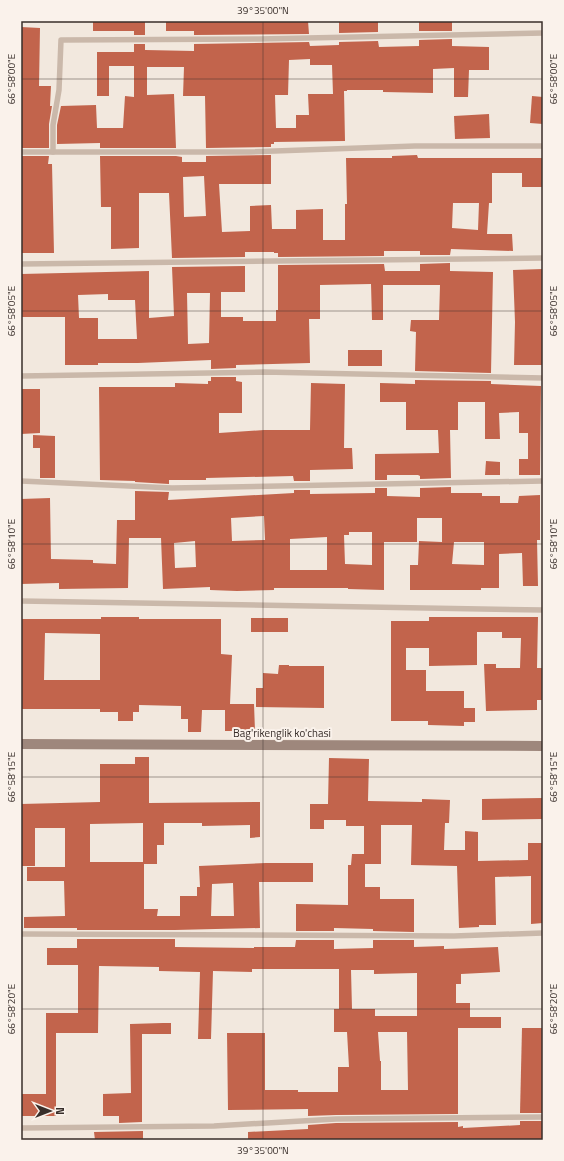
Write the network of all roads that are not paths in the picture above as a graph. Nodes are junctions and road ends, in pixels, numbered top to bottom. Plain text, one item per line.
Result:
1 (543, 33) edge
2 (543, 146) edge
3 (21, 152) edge
4 (53, 152) junction
5 (543, 258) edge
6 (21, 264) edge
7 (21, 376) edge
8 (543, 378) edge
9 (21, 481) edge
10 (543, 481) edge
11 (21, 601) edge
12 (543, 610) edge
13 (21, 744) edge
14 (543, 746) edge
15 (543, 933) edge
16 (21, 934) edge
17 (543, 1117) edge
18 (21, 1128) edge

1 - 4 lane
2 - 4 lane
3 - 4 lane
5 - 6 lane
7 - 8 lane
9 - 10 lane
11 - 12 lane
13 - 14 main road, Bag'rikenglik ko'chasi
15 - 16 lane
17 - 18 lane

